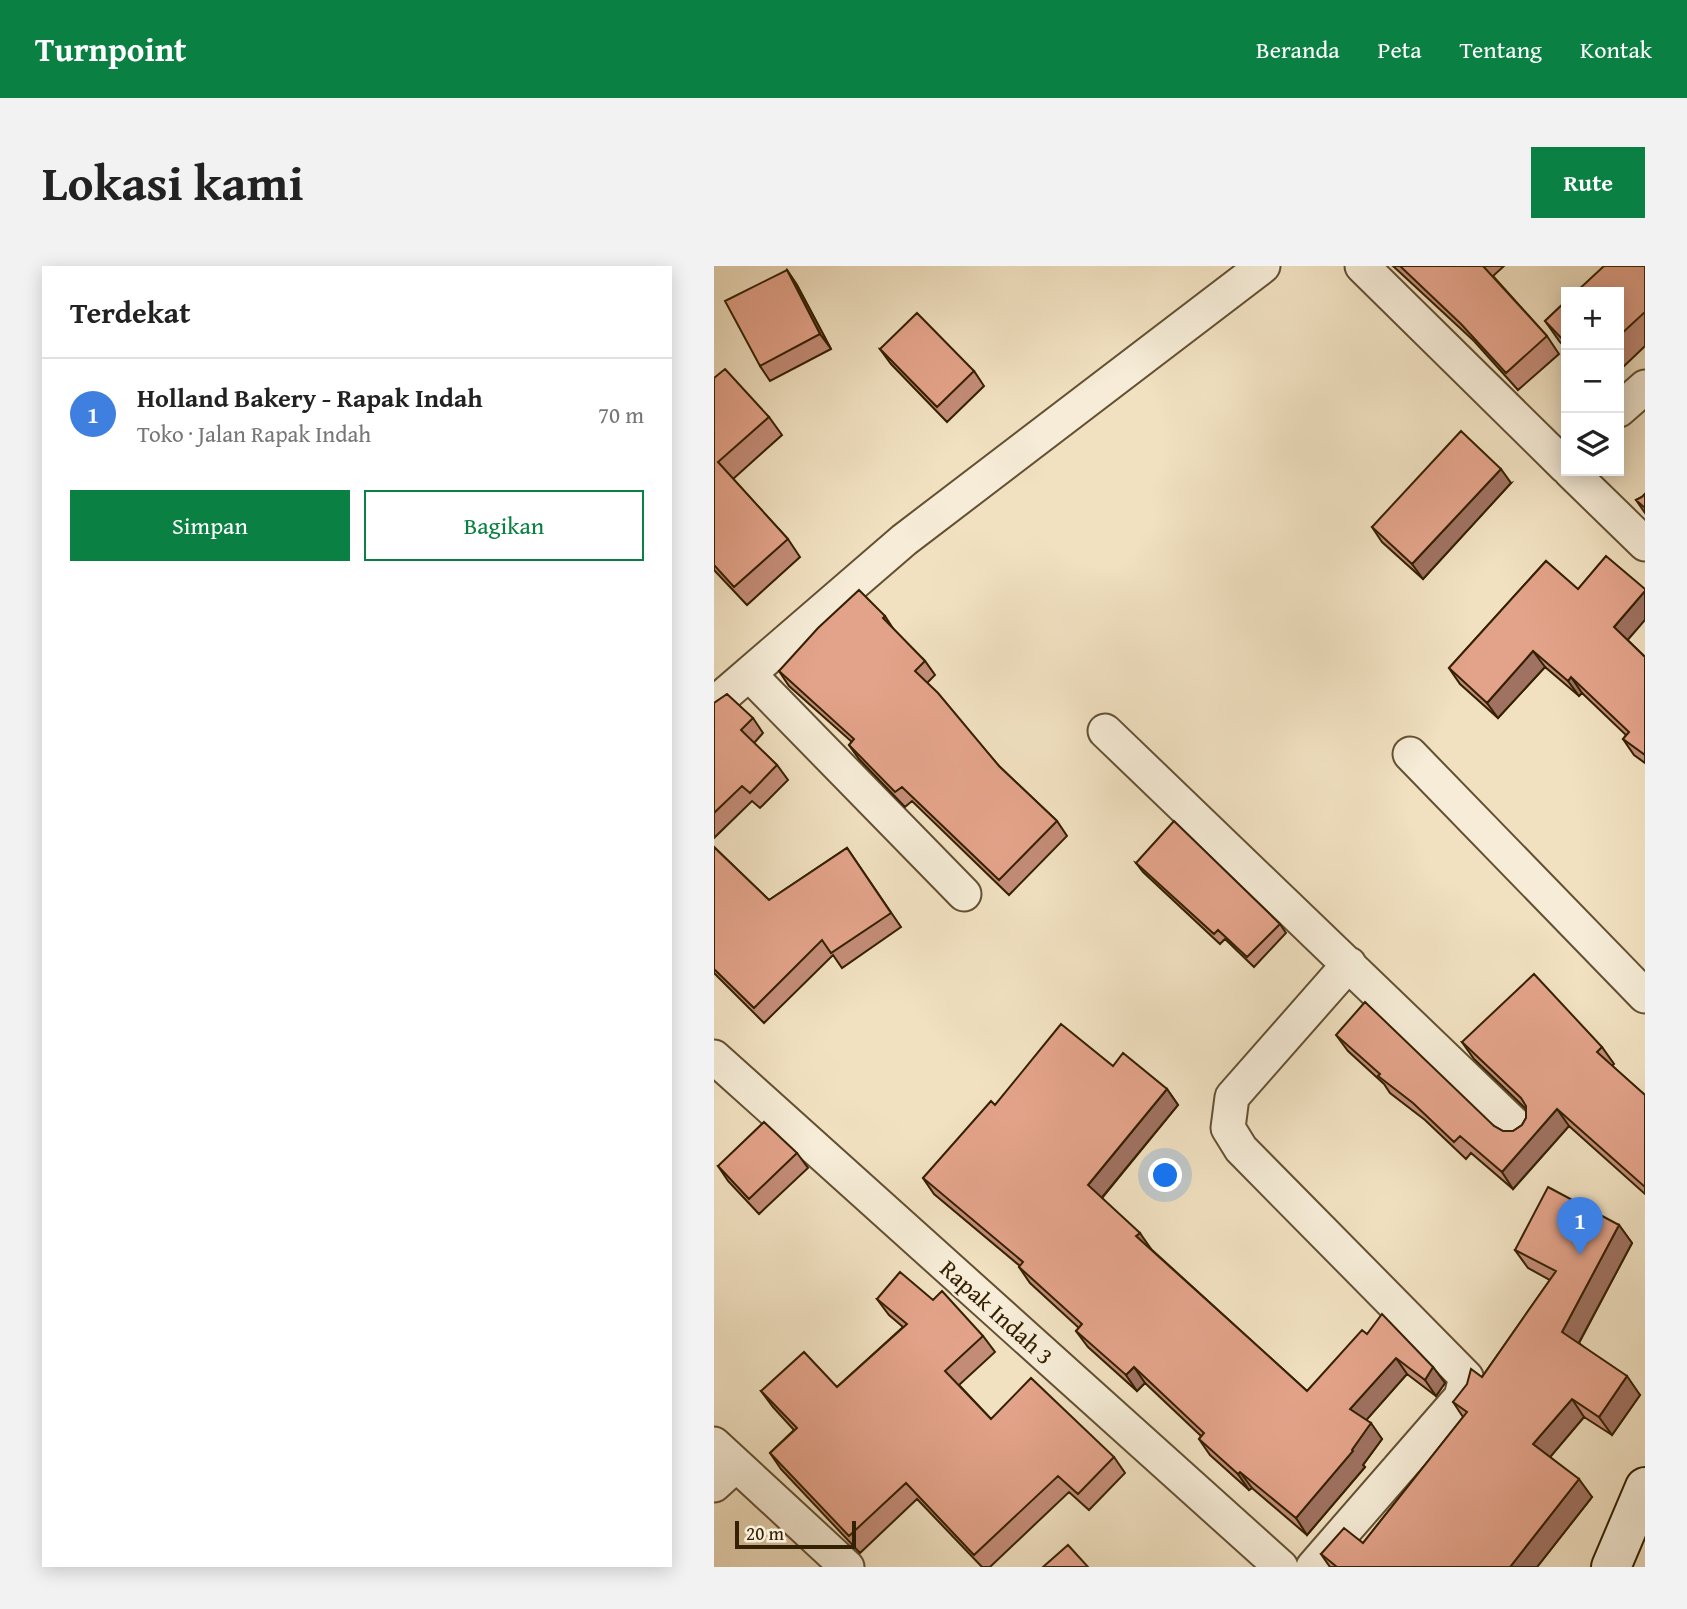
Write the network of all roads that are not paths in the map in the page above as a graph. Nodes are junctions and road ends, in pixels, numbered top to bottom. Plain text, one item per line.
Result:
1 (1263, 266) edge
2 (1362, 266) edge
3 (1645, 387) edge
4 (1624, 406) edge
5 (1561, 459) edge
6 (1578, 476) edge
7 (1645, 544) edge
8 (748, 674) junction
9 (714, 704) edge
10 (1105, 730) dead end
11 (1410, 754) dead end
12 (964, 894) dead end
13 (1349, 964) junction
14 (1645, 996) edge
15 (714, 1057) edge
16 (1519, 1129) edge
17 (721, 1465) edge
18 (1645, 1487) edge
19 (847, 1567) edge
20 (1281, 1567) edge
21 (1313, 1567) edge
22 (1611, 1567) edge

1 - 8 street
2 - 5 street
3 - 4 street
6 - 7 street
8 - 9 street
8 - 12 street
10 - 13 street
11 - 14 street
13 - 16 street
13 - 21 street
15 - 20 street, Rapak Indah 3
17 - 19 street
18 - 22 main road

